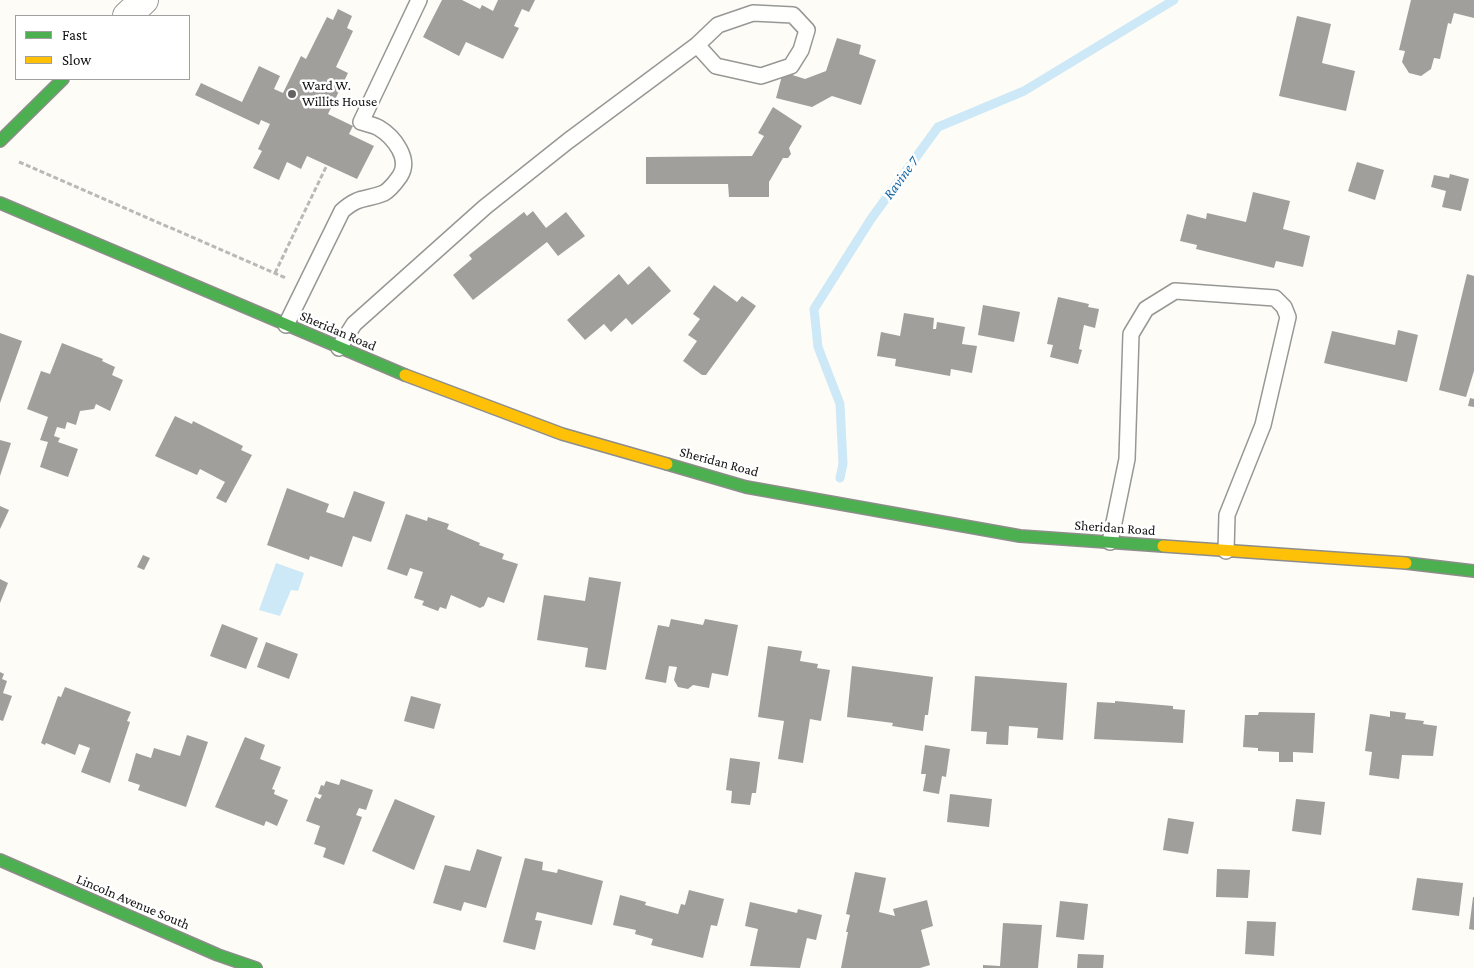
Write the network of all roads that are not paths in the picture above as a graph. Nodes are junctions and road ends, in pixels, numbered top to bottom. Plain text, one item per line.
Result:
1 (144, 0) edge
2 (419, 0) edge
3 (128, 15) edge
4 (697, 45) junction
5 (62, 80) edge
6 (0, 140) edge
7 (0, 203) edge
8 (286, 325) junction
9 (339, 348) junction
10 (1110, 542) junction
11 (1226, 550) junction
12 (1474, 571) edge
13 (0, 860) edge
14 (256, 968) edge

1 - 3 street
2 - 8 lane
4 - 4 lane
4 - 9 lane
5 - 6 street
7 - 8 street, Sheridan Road
8 - 9 street, Sheridan Road
9 - 10 street, Sheridan Road
10 - 11 street, Sheridan Road
10 - 11 lane
11 - 12 street, Sheridan Road
13 - 14 street, Lincoln Avenue South

